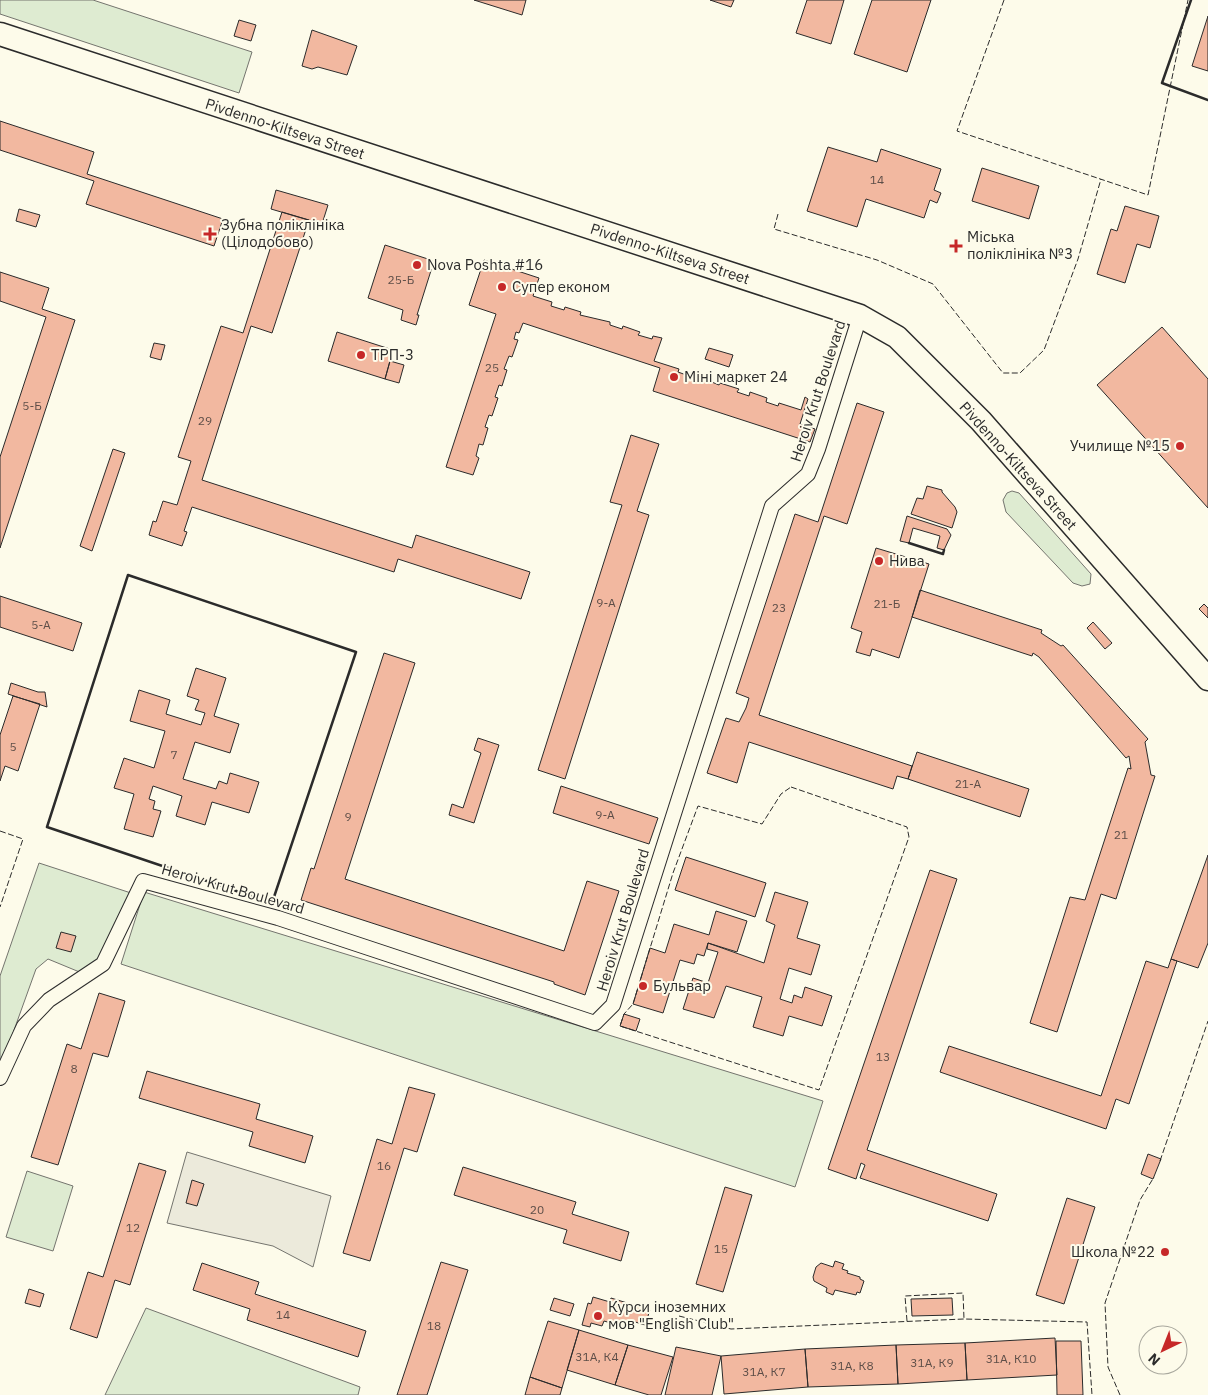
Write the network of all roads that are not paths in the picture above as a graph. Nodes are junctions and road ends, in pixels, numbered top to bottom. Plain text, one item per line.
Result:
1 (0, 34) edge
2 (860, 316) junction
3 (1208, 679) edge
4 (0, 1078) edge

1 - 2 main road, Pivdenno-Kiltseva Street
2 - 3 main road, Pivdenno-Kiltseva Street
2 - 4 street, Heroiv Krut Boulevard

